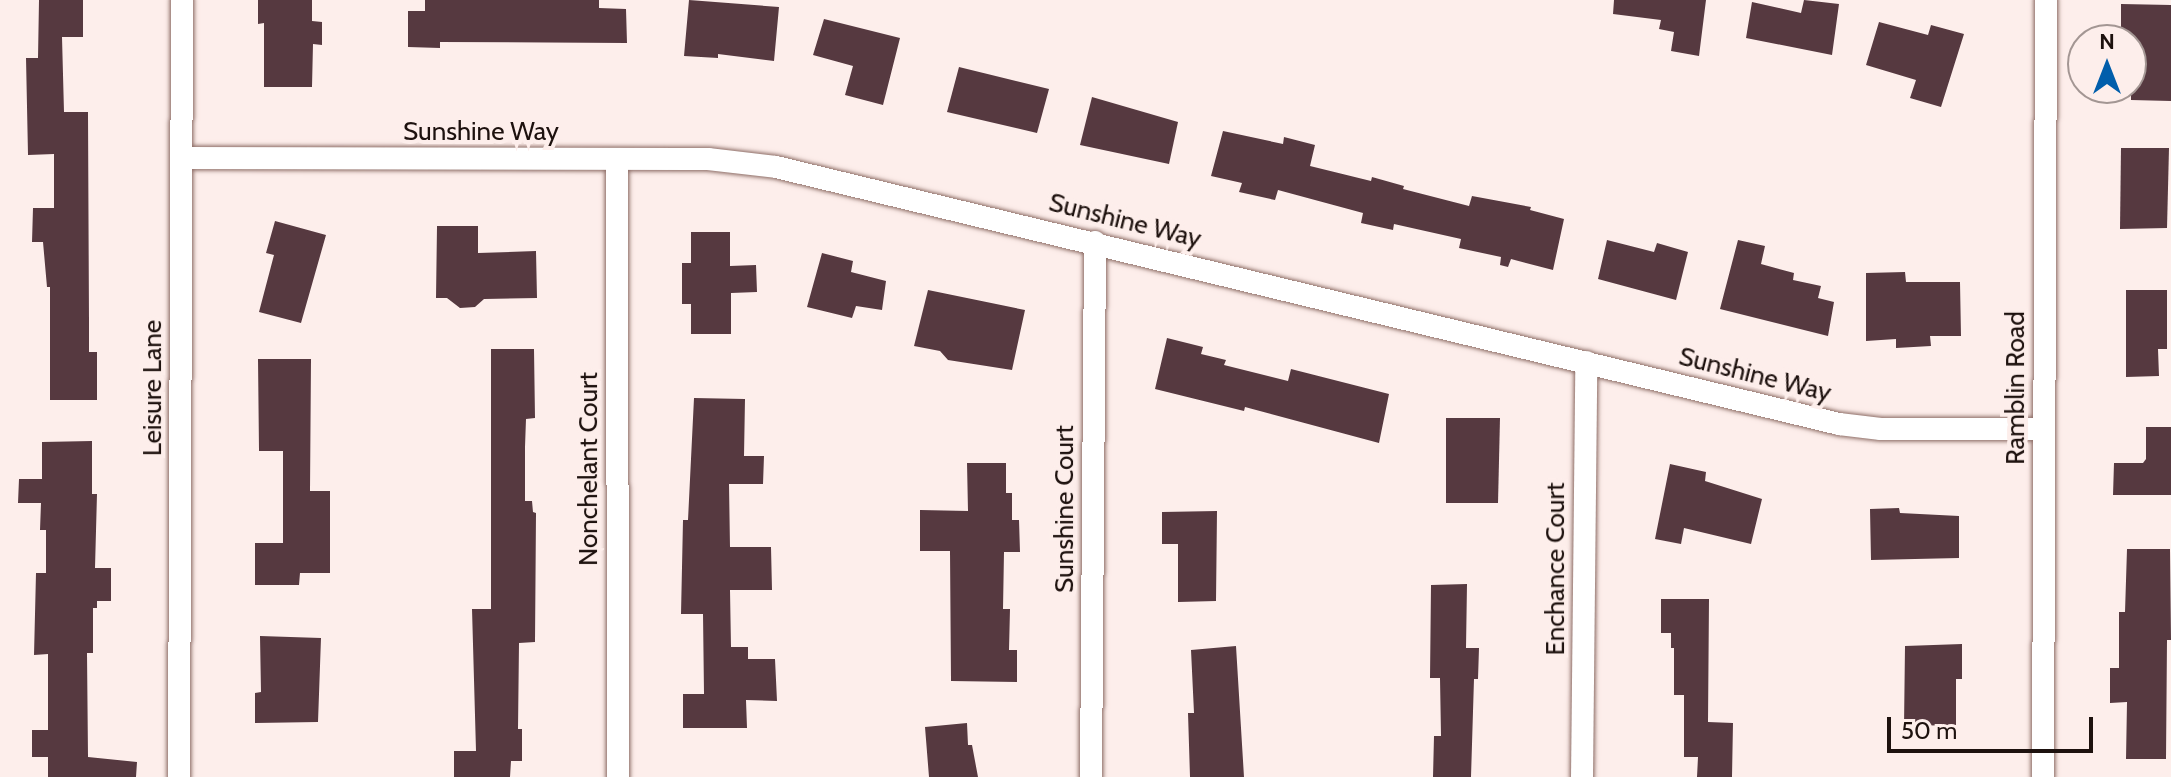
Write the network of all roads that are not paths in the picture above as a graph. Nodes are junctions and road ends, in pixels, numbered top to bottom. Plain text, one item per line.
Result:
1 (182, 0) edge
2 (2046, 0) edge
3 (182, 158) junction
4 (617, 161) junction
5 (1095, 242) junction
6 (1586, 362) junction
7 (2044, 429) junction
8 (179, 777) edge
9 (618, 777) edge
10 (1091, 777) edge
11 (1582, 777) edge
12 (2043, 777) edge

1 - 3 street, Leisure Lane
2 - 7 street, Ramblin Road
3 - 4 street, Sunshine Way
3 - 8 street, Leisure Lane
4 - 5 street, Sunshine Way
4 - 9 street, Nonchelant Court
5 - 6 street, Sunshine Way
5 - 10 street, Sunshine Court
6 - 7 street, Sunshine Way
6 - 11 street, Enchance Court
7 - 12 street, Ramblin Road

